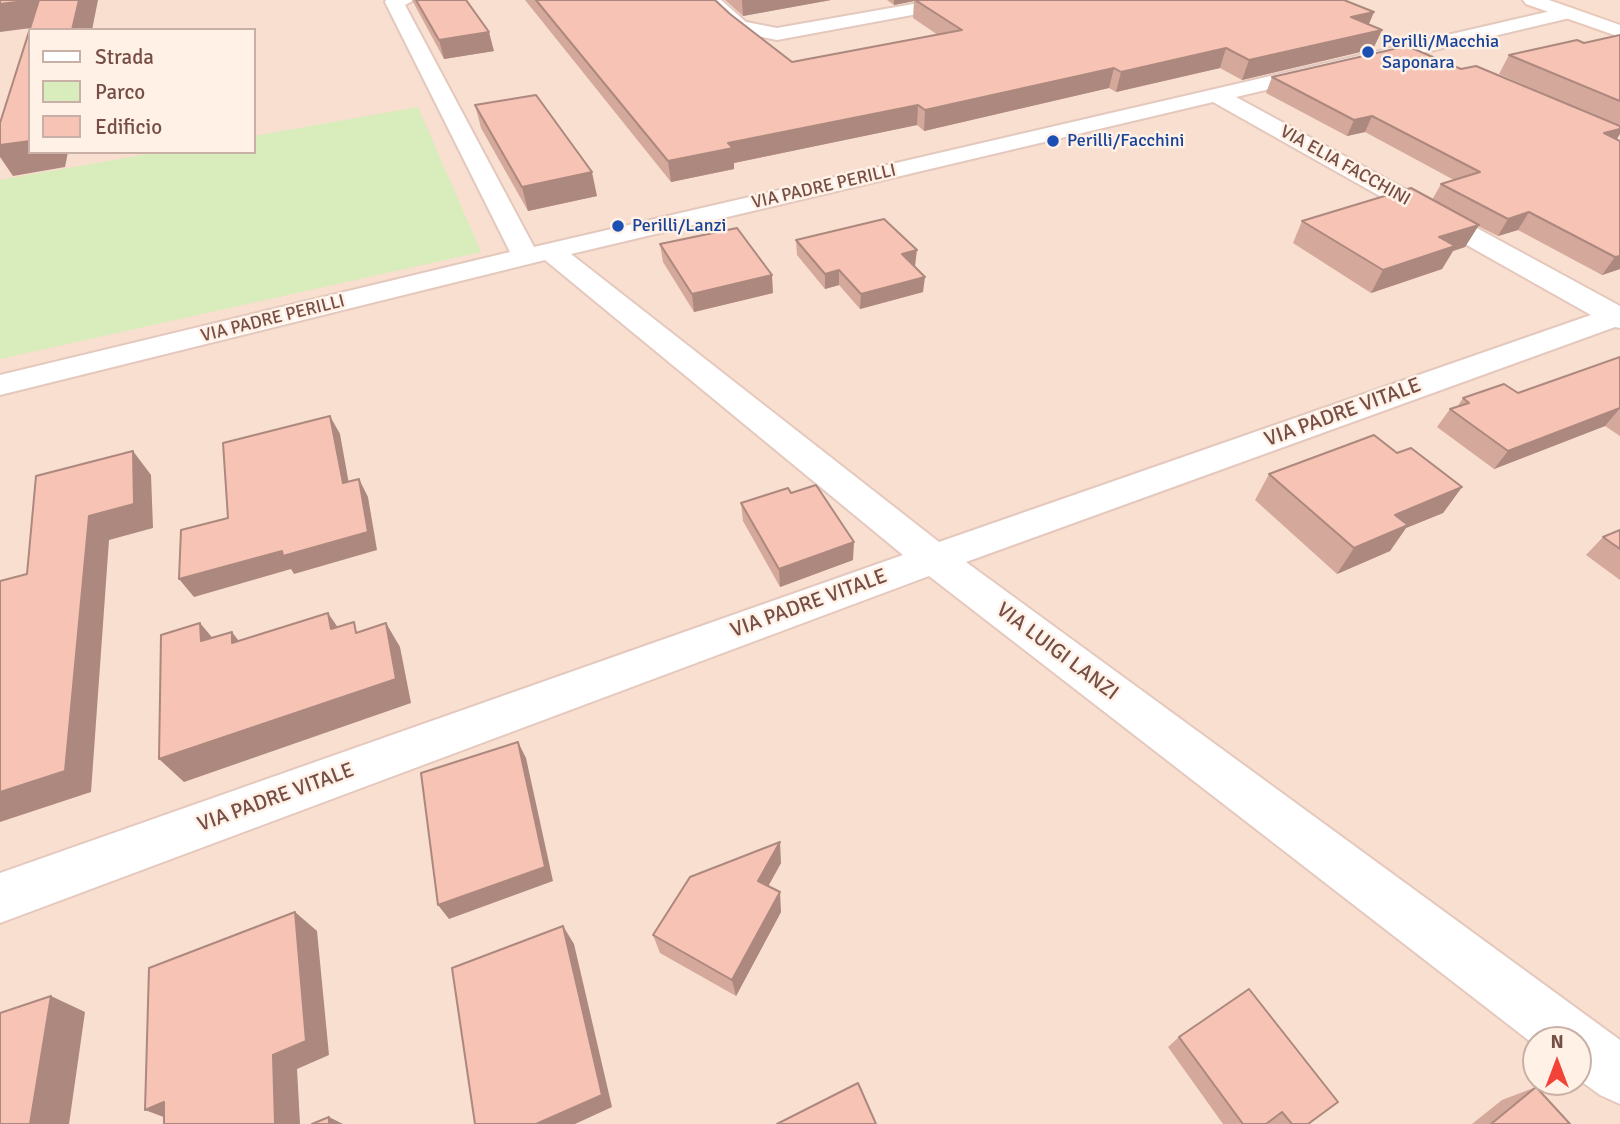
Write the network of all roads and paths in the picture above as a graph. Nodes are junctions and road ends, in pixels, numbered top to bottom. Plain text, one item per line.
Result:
1 (710, 0) edge
2 (1532, 0) edge
3 (397, 1) edge
4 (955, 1) edge
5 (1568, 13) junction
6 (1620, 32) edge
7 (1415, 48) junction
8 (1451, 64) edge
9 (1216, 95) junction
10 (538, 254) junction
11 (1619, 317) edge
12 (0, 384) edge
13 (934, 559) junction
14 (0, 898) edge
15 (1554, 1026) edge
16 (1592, 1055) edge
17 (1620, 1076) edge

1 - 4 street
2 - 5 street
3 - 10 street
5 - 6 street
5 - 7 street, VIA PADRE PERILLI
7 - 8 street
7 - 9 street, VIA PADRE PERILLI
9 - 10 street, VIA PADRE PERILLI
9 - 11 street, VIA ELIA FACCHINI
10 - 12 street, VIA PADRE PERILLI
10 - 13 street, VIA LUIGI LANZI
11 - 13 street, VIA PADRE VITALE
13 - 14 street, VIA PADRE VITALE
13 - 15 street, VIA LUIGI LANZI
16 - 17 street

